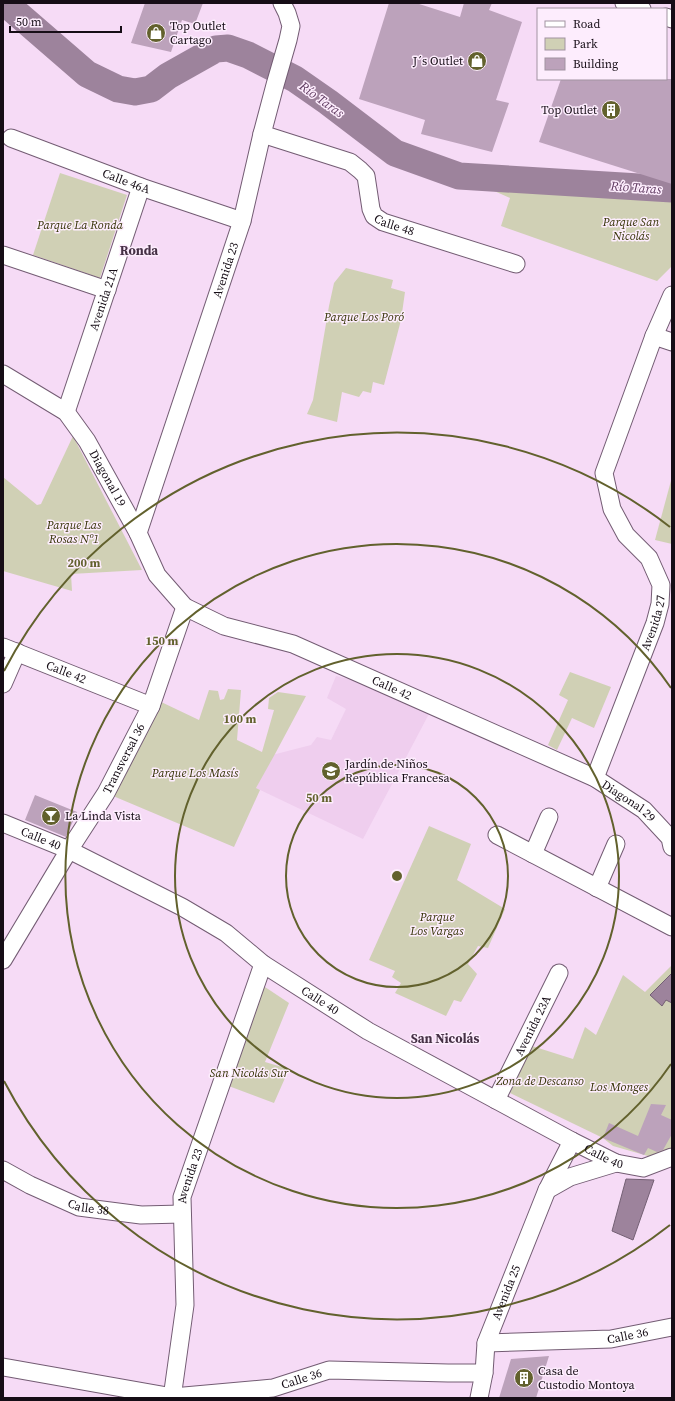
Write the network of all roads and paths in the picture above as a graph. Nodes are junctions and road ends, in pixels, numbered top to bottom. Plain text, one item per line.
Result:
1 (282, 3) edge
2 (624, 3) edge
3 (639, 8) edge
4 (262, 134) junction
5 (11, 138) dead end
6 (141, 187) junction
7 (242, 222) junction
8 (3, 255) edge
9 (516, 264) dead end
10 (107, 290) junction
11 (672, 295) edge
12 (654, 336) junction
13 (672, 342) edge
14 (3, 374) edge
15 (66, 412) junction
16 (138, 533) junction
17 (185, 607) junction
18 (10, 649) edge
19 (3, 684) edge
20 (151, 706) junction
21 (595, 778) junction
22 (549, 818) dead end
23 (3, 823) edge
24 (498, 835) dead end
25 (616, 844) dead end
26 (672, 847) edge
27 (69, 850) junction
28 (533, 854) junction
29 (597, 888) junction
30 (672, 927) edge
31 (3, 960) edge
32 (263, 964) junction
33 (559, 973) dead end
34 (496, 1100) junction
35 (572, 1141) junction
36 (672, 1157) edge
37 (616, 1162) junction
38 (3, 1170) edge
39 (547, 1190) junction
40 (182, 1214) junction
41 (672, 1327) edge
42 (486, 1343) junction
43 (3, 1367) edge
44 (484, 1373) junction
45 (172, 1398) edge
46 (479, 1398) edge

1 - 4 street, Avenida 23
2 - 3 street
4 - 7 street, Avenida 23
4 - 9 street, Calle 48
5 - 6 street, Calle 46A
6 - 7 street, Calle 46A
6 - 10 street, Avenida 21A
7 - 16 street, Avenida 23
8 - 10 street
10 - 15 street, Avenida 21A
11 - 12 street, Avenida 27
12 - 13 street
12 - 21 street, Avenida 27
14 - 15 street, Diagonal 19
15 - 16 street, Diagonal 19
16 - 17 street, Diagonal 19
17 - 20 street, Transversal 36
17 - 21 street, Calle 42
18 - 19 street
18 - 20 street, Calle 42
20 - 27 street, Transversal 36
21 - 26 street, Diagonal 29
22 - 28 street
23 - 27 street, Calle 40
24 - 28 street
25 - 29 street
27 - 31 street, Transversal 36
27 - 32 street, Calle 40
28 - 29 street
29 - 30 street
32 - 34 street, Calle 40
32 - 40 street, Avenida 23
33 - 34 street, Avenida 23A
34 - 35 street, Calle 40
35 - 37 street, Calle 40
35 - 39 street, Avenida 25
36 - 37 street, Calle 40
37 - 39 street
38 - 40 street, Calle 38
39 - 42 street, Avenida 25
40 - 45 street, Avenida 23
41 - 42 street, Calle 36
42 - 44 street, Avenida 25
43 - 45 street, Calle 36
44 - 45 street, Calle 36
44 - 46 street, Avenida 25

